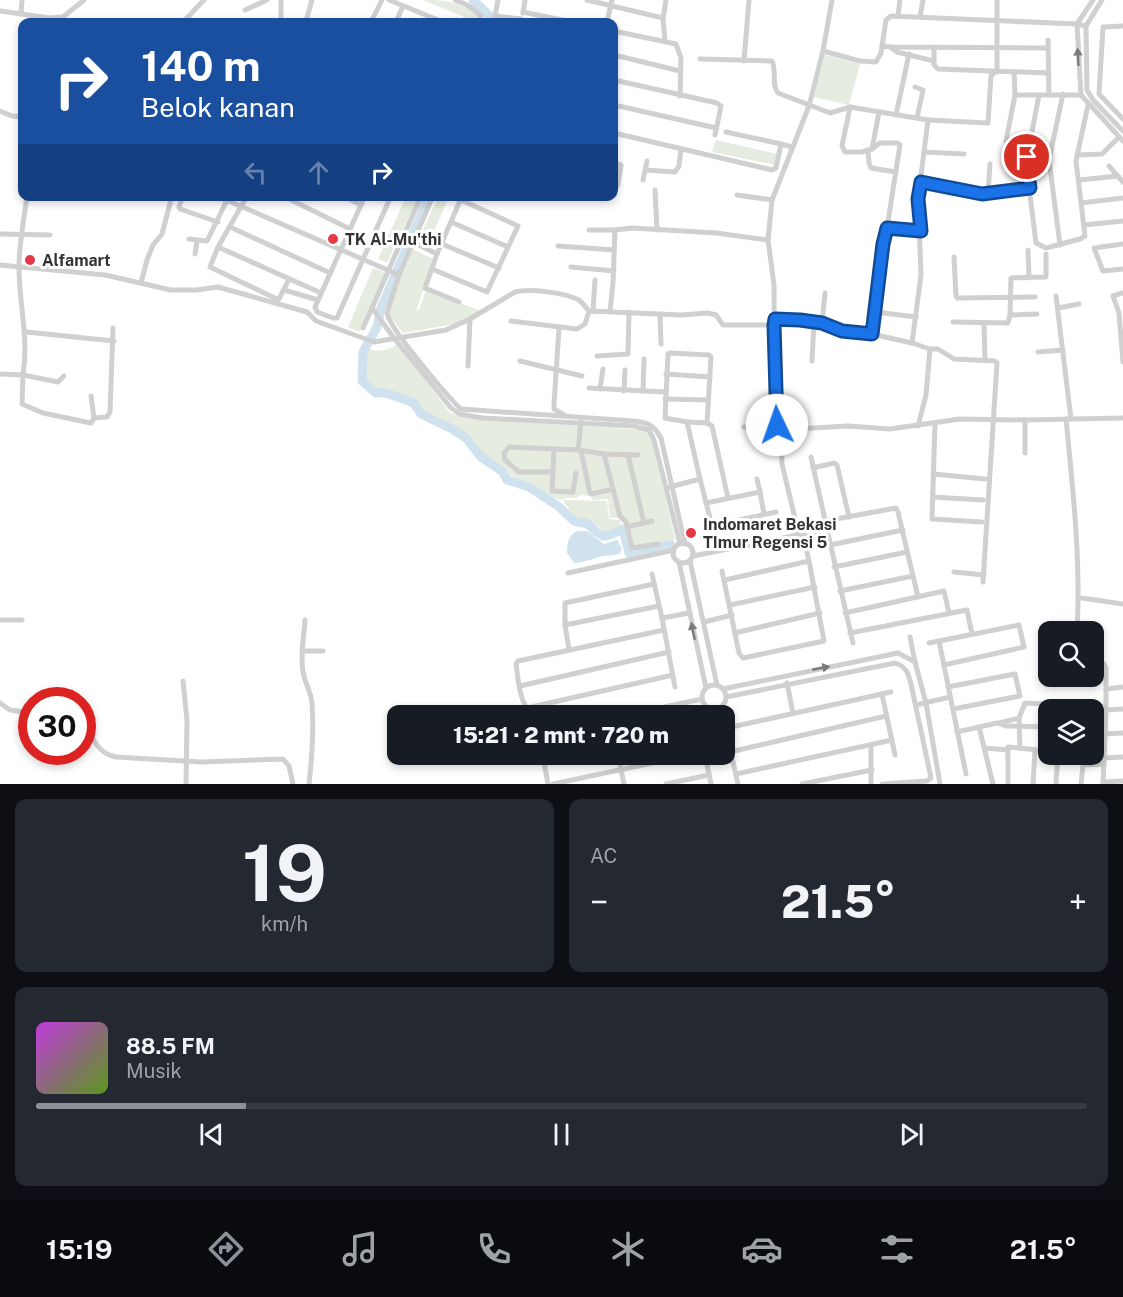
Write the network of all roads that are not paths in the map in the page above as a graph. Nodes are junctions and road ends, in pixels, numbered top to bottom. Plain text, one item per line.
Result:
1 (22, 0) edge
2 (84, 0) edge
3 (204, 0) edge
4 (267, 0) edge
5 (280, 0) edge
6 (312, 0) edge
7 (382, 0) edge
8 (389, 0) edge
9 (455, 0) edge
10 (498, 0) edge
11 (525, 0) edge
12 (587, 0) edge
13 (666, 0) edge
14 (749, 0) edge
15 (832, 0) edge
16 (900, 0) edge
17 (923, 0) edge
18 (997, 0) edge
19 (1093, 0) edge
20 (1102, 0) edge
21 (464, 1) edge
22 (611, 3) edge
23 (403, 6) junction
24 (245, 10) dead end
25 (0, 11) edge
26 (523, 12) junction
27 (21, 14) junction
28 (1093, 15) junction
29 (429, 16) joint
30 (898, 16) junction
31 (920, 17) junction
32 (40, 18) edge
33 (65, 18) edge
34 (187, 18) edge
35 (281, 18) edge
36 (307, 18) edge
37 (373, 18) edge
38 (398, 18) edge
39 (434, 18) edge
40 (481, 18) edge
41 (494, 18) edge
42 (522, 18) edge
43 (552, 18) edge
44 (608, 18) edge
45 (663, 18) junction
46 (997, 21) junction
47 (1077, 24) junction
48 (1086, 26) junction
49 (1123, 26) edge
50 (1103, 27) junction
51 (618, 33) edge
52 (1048, 40) dead end
53 (665, 42) junction
54 (882, 46) junction
55 (997, 46) junction
56 (890, 47) junction
57 (934, 47) junction
58 (1048, 48) junction
59 (823, 51) junction
60 (909, 54) junction
61 (618, 56) edge
62 (700, 59) dead end
63 (934, 60) junction
64 (744, 61) junction
65 (680, 71) junction
66 (996, 72) junction
67 (1014, 72) junction
68 (1049, 73) junction
69 (618, 81) edge
70 (915, 87) dead end
71 (1064, 94) junction
72 (1099, 94) junction
73 (1016, 95) junction
74 (1039, 95) junction
75 (1049, 95) junction
76 (1081, 95) junction
77 (680, 96) junction
78 (1090, 102) junction
79 (618, 106) edge
80 (809, 106) junction
81 (850, 107) junction
82 (0, 111) edge
83 (879, 112) junction
84 (896, 115) junction
85 (18, 117) edge
86 (917, 118) junction
87 (1123, 119) edge
88 (928, 120) junction
89 (1123, 131) edge
90 (726, 132) dead end
91 (618, 134) edge
92 (1121, 139) edge
93 (781, 144) junction
94 (792, 147) junction
95 (681, 149) junction
96 (870, 150) junction
97 (924, 152) junction
98 (964, 154) dead end
99 (1077, 155) junction
100 (1027, 160) junction
101 (1049, 160) junction
102 (647, 161) dead end
103 (618, 164) edge
104 (990, 164) dead end
105 (1109, 166) dead end
106 (646, 170) junction
107 (896, 172) junction
108 (1118, 176) junction
109 (643, 180) dead end
110 (1079, 180) junction
111 (921, 182) junction
112 (1123, 182) edge
113 (618, 185) edge
114 (1030, 188) junction
115 (655, 190) dead end
116 (988, 193) junction
117 (737, 195) dead end
118 (1123, 198) edge
119 (772, 200) junction
120 (26, 201) edge
121 (171, 201) edge
122 (182, 201) edge
123 (228, 201) edge
124 (231, 201) edge
125 (244, 201) edge
126 (294, 201) edge
127 (353, 201) edge
128 (362, 201) edge
129 (389, 201) edge
130 (419, 201) edge
131 (431, 201) edge
132 (461, 201) edge
133 (468, 201) edge
134 (1081, 203) junction
135 (361, 205) junction
136 (240, 206) junction
137 (1123, 221) edge
138 (218, 222) junction
139 (451, 222) junction
140 (1084, 225) junction
141 (230, 227) junction
142 (887, 228) junction
143 (350, 229) junction
144 (589, 230) dead end
145 (615, 230) junction
146 (657, 230) junction
147 (921, 231) junction
148 (0, 234) edge
149 (21, 235) junction
150 (50, 235) dead end
151 (189, 239) dead end
152 (768, 240) junction
153 (197, 241) junction
154 (413, 242) junction
155 (442, 244) junction
156 (1123, 244) edge
157 (1060, 245) junction
158 (558, 246) dead end
159 (218, 247) junction
160 (508, 247) junction
161 (341, 250) junction
162 (614, 250) junction
163 (1028, 250) dead end
164 (195, 254) dead end
165 (437, 254) junction
166 (1046, 254) dead end
167 (954, 257) dead end
168 (363, 261) junction
169 (0, 265) edge
170 (19, 267) junction
171 (571, 267) dead end
172 (432, 268) junction
173 (499, 268) junction
174 (1123, 269) edge
175 (614, 271) junction
176 (330, 273) junction
177 (394, 273) junction
178 (1029, 278) junction
179 (289, 279) junction
180 (595, 280) dead end
181 (141, 283) junction
182 (284, 290) junction
183 (825, 292) dead end
184 (321, 293) junction
185 (1123, 293) edge
186 (1056, 296) dead end
187 (1010, 297) junction
188 (1035, 297) dead end
189 (318, 300) junction
190 (459, 302) dead end
191 (1079, 304) dead end
192 (1058, 308) junction
193 (374, 310) junction
194 (591, 311) junction
195 (610, 311) junction
196 (629, 312) junction
197 (875, 312) junction
198 (1121, 313) edge
199 (660, 314) junction
200 (1036, 314) dead end
201 (1010, 315) junction
202 (916, 317) junction
203 (470, 319) junction
204 (511, 321) dead end
205 (774, 322) junction
206 (814, 322) junction
207 (953, 322) dead end
208 (822, 323) junction
209 (984, 323) junction
210 (113, 328) dead end
211 (363, 328) dead end
212 (559, 328) junction
213 (26, 332) junction
214 (872, 334) junction
215 (397, 338) junction
216 (1122, 339) edge
217 (114, 341) junction
218 (912, 343) junction
219 (661, 344) dead end
220 (930, 349) junction
221 (1063, 350) junction
222 (1038, 352) dead end
223 (597, 356) dead end
224 (644, 359) dead end
225 (985, 359) junction
226 (520, 361) dead end
227 (812, 361) dead end
228 (1123, 362) edge
229 (468, 366) dead end
230 (556, 368) junction
231 (603, 369) dead end
232 (625, 370) dead end
233 (666, 374) junction
234 (0, 375) edge
235 (23, 375) junction
236 (64, 376) dead end
237 (582, 376) dead end
238 (710, 377) junction
239 (589, 388) dead end
240 (600, 389) junction
241 (624, 391) junction
242 (643, 392) junction
243 (665, 395) junction
244 (91, 396) dead end
245 (708, 400) junction
246 (475, 414) junction
247 (568, 416) junction
248 (94, 418) junction
249 (1123, 418) edge
250 (993, 419) junction
251 (1068, 419) junction
252 (581, 420) junction
253 (1025, 420) junction
254 (687, 422) junction
255 (707, 423) junction
256 (935, 423) junction
257 (918, 426) junction
258 (744, 428) dead end
259 (779, 430) junction
260 (554, 450) junction
261 (580, 450) junction
262 (1025, 453) dead end
263 (604, 454) junction
264 (628, 454) junction
265 (638, 455) dead end
266 (811, 457) dead end
267 (813, 468) junction
268 (553, 472) junction
269 (576, 473) dead end
270 (933, 474) junction
271 (700, 479) junction
272 (757, 479) dead end
273 (985, 479) dead end
274 (670, 487) junction
275 (613, 489) junction
276 (760, 492) junction
277 (933, 497) junction
278 (728, 498) junction
279 (983, 501) dead end
280 (706, 503) junction
281 (776, 512) dead end
282 (764, 514) junction
283 (849, 517) junction
284 (652, 521) dead end
285 (825, 521) junction
286 (982, 522) dead end
287 (644, 523) junction
288 (627, 527) junction
289 (827, 530) junction
290 (903, 530) junction
291 (799, 535) junction
292 (658, 544) dead end
293 (682, 544) junction
294 (830, 545) junction
295 (674, 550) junction
296 (807, 552) dead end
297 (908, 552) junction
298 (691, 559) junction
299 (809, 561) junction
300 (679, 562) junction
301 (834, 567) junction
302 (722, 571) dead end
303 (954, 572) dead end
304 (568, 573) dead end
305 (652, 574) dead end
306 (984, 575) junction
307 (913, 576) junction
308 (725, 580) junction
309 (983, 582) dead end
310 (654, 584) junction
311 (814, 587) junction
312 (840, 591) junction
313 (918, 597) junction
314 (1082, 598) dead end
315 (1123, 604) edge
316 (730, 605) junction
317 (659, 606) junction
318 (690, 613) junction
319 (820, 613) junction
320 (845, 613) junction
321 (949, 613) junction
322 (732, 615) junction
323 (662, 618) junction
324 (0, 620) edge
325 (22, 620) dead end
326 (304, 620) dead end
327 (1078, 621) edge
328 (704, 622) junction
329 (565, 625) junction
330 (664, 630) junction
331 (735, 633) junction
332 (850, 633) junction
333 (972, 634) junction
334 (910, 637) dead end
335 (939, 641) junction
336 (853, 643) dead end
337 (929, 644) dead end
338 (568, 650) junction
339 (913, 650) junction
340 (302, 651) junction
341 (323, 651) dead end
342 (669, 652) junction
343 (898, 653) junction
344 (915, 662) junction
345 (1104, 663) edge
346 (944, 665) junction
347 (673, 675) junction
348 (787, 680) junction
349 (183, 681) dead end
350 (520, 686) junction
351 (675, 687) dead end
352 (720, 687) junction
353 (948, 687) junction
354 (1123, 687) edge
355 (706, 688) junction
356 (1106, 689) junction
357 (891, 692) dead end
358 (882, 694) junction
359 (726, 697) junction
360 (950, 697) junction
361 (702, 699) junction
362 (0, 703) edge
363 (921, 704) junction
364 (1038, 704) edge
365 (674, 705) edge
366 (954, 709) junction
367 (1123, 709) edge
368 (1106, 710) junction
369 (18, 711) edge
370 (793, 713) junction
371 (886, 716) junction
372 (1019, 718) junction
373 (997, 723) junction
374 (735, 726) edge
375 (1021, 726) junction
376 (979, 727) junction
377 (1038, 727) edge
378 (957, 732) junction
379 (1123, 733) edge
380 (1105, 734) junction
381 (892, 741) junction
382 (96, 744) edge
383 (871, 745) junction
384 (985, 748) junction
385 (1020, 748) junction
386 (1008, 750) junction
387 (1035, 750) junction
388 (1038, 750) edge
389 (735, 751) edge
390 (895, 755) dead end
391 (1123, 757) edge
392 (186, 761) junction
393 (1104, 761) joint
394 (544, 765) edge
395 (620, 765) edge
396 (641, 765) edge
397 (707, 765) edge
398 (734, 765) edge
399 (1057, 765) edge
400 (1083, 765) edge
401 (1104, 765) edge
402 (621, 769) junction
403 (872, 770) junction
404 (736, 774) junction
405 (966, 774) dead end
406 (709, 775) junction
407 (1123, 781) edge
408 (1103, 783) edge
409 (186, 784) edge
410 (293, 784) edge
411 (309, 784) edge
412 (548, 784) edge
413 (553, 784) edge
414 (624, 784) edge
415 (666, 784) edge
416 (711, 784) edge
417 (738, 784) edge
418 (802, 784) edge
419 (871, 784) edge
420 (882, 784) edge
421 (940, 784) edge
422 (993, 784) edge
423 (1008, 784) edge
424 (1033, 784) edge
425 (1056, 784) edge
426 (1081, 784) edge

1 - 27 street
2 - 33 street
3 - 34 street
4 - 24 street
5 - 35 street
6 - 36 street
7 - 37 street
8 - 23 street
9 - 21 street
10 - 41 street
11 - 26 street
12 - 22 street
13 - 45 street
14 - 64 street
15 - 59 street
16 - 30 street
17 - 31 street
18 - 46 street
19 - 47 street
20 - 28 street
21 - 40 street
22 - 44 street
22 - 45 street
23 - 29 street
23 - 38 street
25 - 27 street
26 - 42 street
26 - 43 street
27 - 32 street
28 - 48 street
28 - 50 street
29 - 39 street
30 - 31 street
30 - 54 street
31 - 46 street
45 - 53 street
46 - 47 street
46 - 55 street
47 - 48 street
76 -> 47 street
48 - 78 street
49 - 50 street
50 - 72 street
51 - 53 street
52 - 58 street
53 - 65 street
54 - 56 street
54 - 59 street
55 - 57 street
55 - 58 street
55 - 66 street
56 - 57 street
56 - 60 street
57 - 63 street
58 - 68 street
59 - 80 street
60 - 63 street
60 - 84 street
61 - 65 street
62 - 64 street
63 - 66 street
64 - 80 street
65 - 77 street
66 - 67 street
66 - 88 street
67 - 68 street
67 - 73 street
68 - 75 street
69 - 77 street
70 - 86 street
71 - 75 street
71 - 76 street
71 - 101 street
72 - 78 street
72 - 87 street
73 - 74 street
73 - 100 street
74 - 75 street
74 - 100 street
76 - 78 street
77 - 79 street
78 - 89 street
78 - 92 street
78 - 99 street
80 - 81 street
80 - 94 street
81 - 83 street
81 - 96 street
82 - 85 street
83 - 84 street
83 - 96 street
84 - 86 street
86 - 88 street
88 - 97 street
90 - 93 street
91 - 95 street
92 - 99 street
93 - 94 street
93 - 95 street
94 - 119 street
95 - 106 street
96 - 107 street
96 - 107 street
97 - 98 street
97 - 111 street
99 - 110 street
100 - 101 street
100 - 114 street
101 - 157 street
102 - 106 street
103 - 113 street
104 - 116 street
105 - 108 street
106 - 109 street
107 - 142 street
108 - 110 street
108 - 112 street
110 - 134 street
111 - 116 street
111 - 147 street
114 - 116 street
114 - 157 street
115 - 146 street
117 - 119 street
118 - 134 street
119 - 152 street
120 - 149 street
121 - 181 street
122 - 138 street
123 - 138 street
124 - 136 street
125 - 136 street
126 - 143 street
127 - 135 street
128 - 135 street
129 - 168 street
130 - 177 street
131 - 154 street
132 - 139 street
133 - 160 street
134 - 140 street
135 - 143 street
136 - 141 street
136 - 161 street
137 - 140 street
138 - 153 street
139 - 155 street
139 - 160 street
140 - 157 street
141 - 159 street
141 - 176 street
142 - 147 street
142 - 197 street
143 - 161 street
144 - 145 street
145 - 146 street
145 - 162 street
146 - 152 street
147 - 202 street
148 - 149 street
149 - 150 street
149 - 170 street
151 - 153 street
152 - 205 street
153 - 164 street
154 - 165 street
154 - 177 street
155 - 165 street
155 - 173 street
156 - 174 street
158 - 162 street
159 - 179 street
159 - 182 street
160 - 173 street
161 - 168 street
161 - 176 street
162 - 175 street
163 - 178 street
165 - 172 street
166 - 178 street
167 - 187 street
168 - 177 street
168 - 189 street
169 - 170 street
170 - 181 street
170 - 213 street
171 - 175 street
172 - 173 street
172 - 190 street
175 - 195 street
176 - 184 street
177 - 193 street
177 - 215 street
178 - 187 street
179 - 182 street
179 - 184 street
180 - 194 street
181 - 215 street
182 - 189 street
183 - 208 street
184 - 189 street
185 - 198 street
186 - 192 street
187 - 188 street
187 - 201 street
191 - 192 street
192 - 221 street
193 - 211 street
193 - 215 street
194 - 195 street
194 - 203 street
194 - 212 street
195 - 196 street
196 - 199 street
196 - 223 street
197 - 202 street
197 - 214 street
198 - 216 street
199 - 205 street
199 - 219 street
200 - 201 street
201 - 209 street
202 - 218 street
203 - 215 street
203 - 229 street
204 - 212 street
205 - 206 street
205 - 259 street
206 - 208 street
206 - 227 street
207 - 209 street
208 - 214 street
209 - 225 street
210 - 217 street
212 - 230 street
213 - 217 street
213 - 235 street
214 - 218 street
215 - 246 street
216 - 228 street
217 - 248 street
218 - 220 street
220 - 225 street
220 - 257 street
221 - 222 street
221 - 251 street
224 - 242 street
225 - 250 street
226 - 230 street
230 - 237 street
230 - 247 street
231 - 240 street
232 - 241 street
233 - 238 street
233 - 238 street
233 - 243 street
234 - 235 street
235 - 236 street
235 - 248 street
238 - 245 street
239 - 240 street
240 - 241 street
241 - 242 street
242 - 243 street
243 - 245 street
243 - 254 street
244 - 248 street
245 - 255 street
246 - 247 street
246 - 252 street
247 - 252 street
249 - 251 street
250 - 253 street
250 - 256 street
250 - 306 street
251 - 253 street
251 - 327 street
252 - 261 street
252 - 274 street
253 - 262 street
254 - 255 street
254 - 271 street
255 - 278 street
256 - 257 street
256 - 270 street
257 - 259 street
258 - 259 street
259 - 291 street
260 - 261 street
260 - 268 street
260 - 268 street
261 - 263 street
261 - 275 street
263 - 264 street
263 - 275 street
264 - 265 street
264 - 287 street
266 - 267 street
267 - 283 street
267 - 285 street
268 - 269 street
270 - 273 street
270 - 277 street
271 - 274 street
271 - 280 street
272 - 276 street
274 - 293 street
275 - 288 street
276 - 278 street
276 - 282 street
277 - 279 street
277 - 286 street
278 - 280 street
280 - 282 street
281 - 282 street
283 - 285 street
283 - 290 street
284 - 287 street
285 - 289 street
287 - 288 street
288 - 292 street
289 - 291 street
289 - 294 street
290 - 294 street
290 - 297 street
291 - 298 street
293 - 295 street
293 - 298 street
294 - 301 street
295 - 300 street
295 - 304 street
296 - 299 street
297 - 301 street
297 - 307 street
298 - 300 street
298 - 328 street
299 - 308 street
299 - 311 street
300 - 318 street
301 - 312 street
302 - 308 street
303 - 306 street
305 - 310 street
306 - 309 street
307 - 312 street
307 - 313 street
308 - 316 street
310 - 317 street
310 - 329 street
311 - 316 street
311 - 319 street
312 - 320 street
313 - 320 street
313 - 321 street
314 - 315 street
316 - 322 street
317 - 323 street
317 - 329 street
318 - 323 street
355 -> 318 street
319 - 331 street
319 - 331 street
320 - 332 street
321 - 332 street
321 - 333 street
322 - 328 street
322 - 331 street
323 - 330 street
324 - 325 street
326 - 340 street
328 - 352 street
329 - 338 street
330 - 338 street
330 - 342 street
332 - 336 street
333 - 335 street
333 - 346 street
334 - 339 street
335 - 337 street
335 - 346 street
338 - 350 street
339 - 343 street
339 - 344 street
340 - 341 street
340 - 411 street
342 - 347 street
342 - 350 street
343 - 344 street
348 -> 343 street
344 - 363 street
345 - 356 street
346 - 353 street
347 - 350 street
347 - 351 street
348 - 352 street
348 - 359 street
348 - 363 street
348 - 370 street
349 - 392 street
352 - 355 street
352 - 359 street
353 - 360 street
353 - 366 street
354 - 356 street
355 - 361 street
356 - 368 street
357 - 358 street
358 - 370 street
358 - 371 street
359 - 361 street
360 - 363 street
360 - 366 street
361 - 365 street
362 - 369 street
363 - 420 street
363 - 421 street
364 - 372 street
366 - 378 street
367 - 368 street
368 - 380 street
370 - 374 street
371 - 381 street
371 - 389 street
372 - 373 street
372 - 375 street
373 - 375 street
373 - 376 street
375 - 377 street
375 - 385 street
376 - 378 street
376 - 384 street
378 - 405 street
379 - 380 street
380 - 393 street
381 - 383 street
381 - 390 street
382 - 392 street
383 - 403 street
383 - 404 street
384 - 386 street
384 - 422 street
385 - 386 street
385 - 387 street
386 - 423 street
387 - 388 street
387 - 424 street
391 - 393 street
392 - 409 street
392 - 410 street
394 - 412 street
395 - 402 street
396 - 402 street
397 - 406 street
398 - 404 street
399 - 425 street
400 - 426 street
401 - 408 street
402 - 413 street
402 - 414 street
403 - 418 street
403 - 419 street
404 - 417 street
406 - 415 street
406 - 416 street
407 - 408 street

